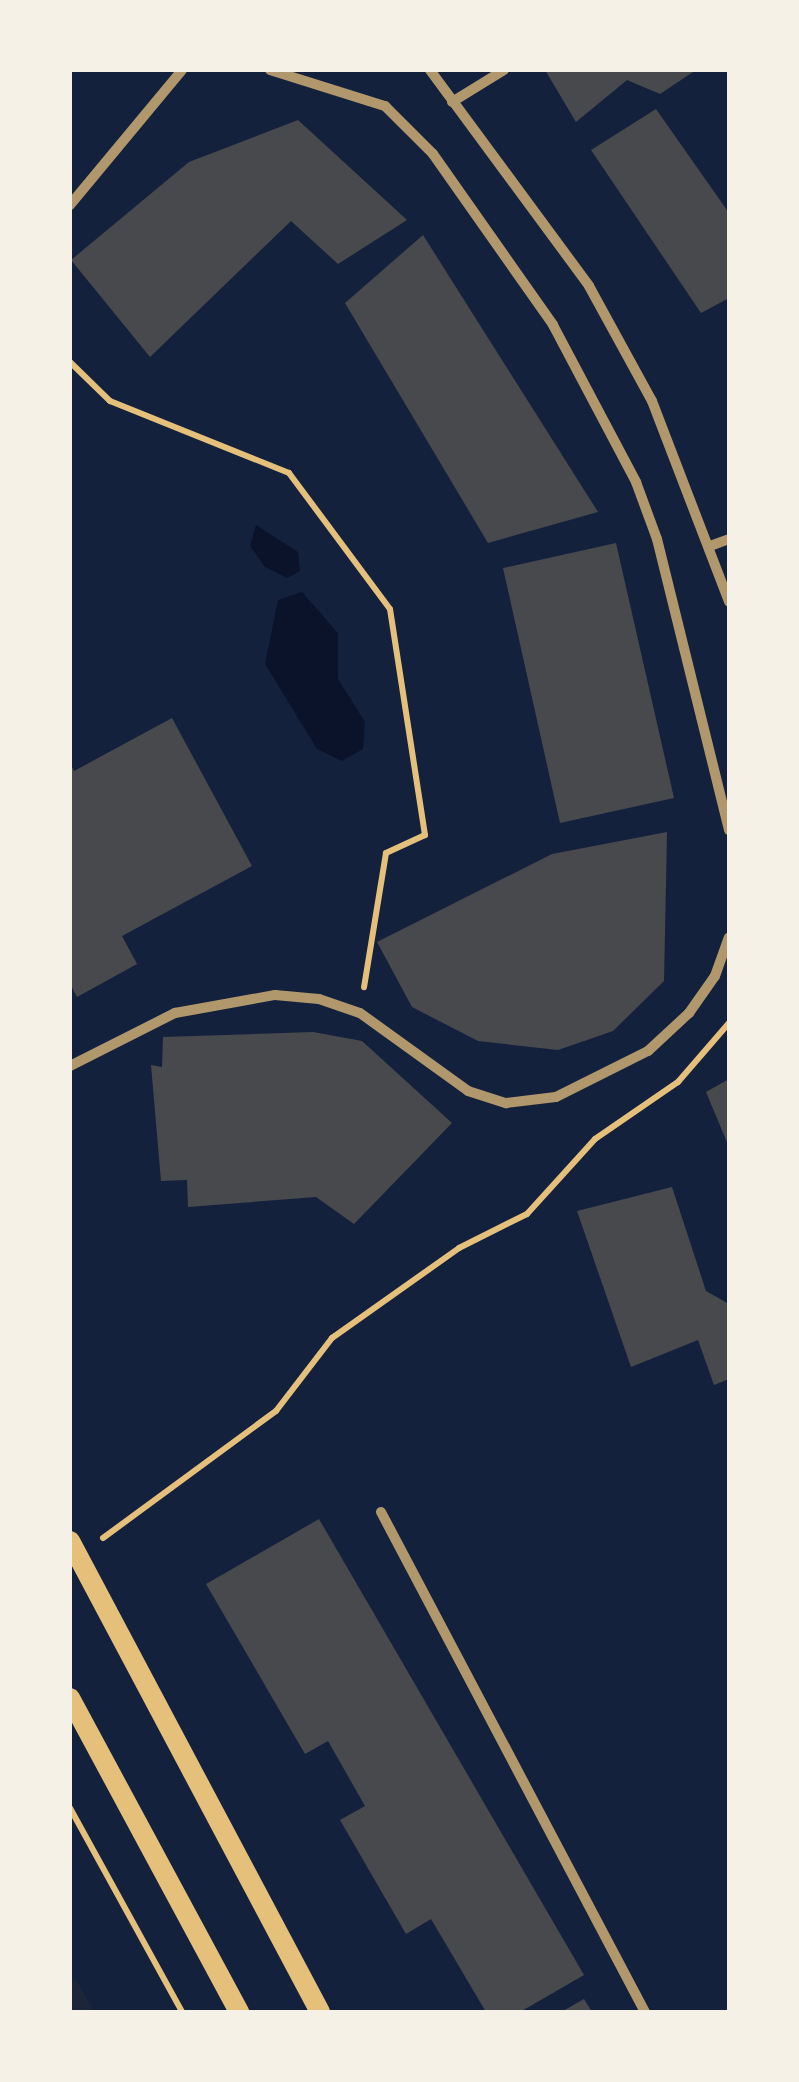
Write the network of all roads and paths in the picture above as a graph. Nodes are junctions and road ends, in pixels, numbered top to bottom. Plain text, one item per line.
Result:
1 (182, 70) edge
2 (270, 70) edge
3 (430, 70) edge
4 (504, 70) edge
5 (452, 102) junction
6 (70, 205) edge
7 (70, 362) edge
8 (729, 539) edge
9 (710, 546) junction
10 (729, 602) edge
11 (729, 830) edge
12 (729, 937) edge
13 (360, 1013) junction
14 (729, 1023) edge
15 (70, 1066) edge
16 (382, 1512) dead end
17 (74, 1549) edge
18 (70, 1698) edge
19 (71, 1813) edge
20 (182, 2012) edge
21 (238, 2012) edge
22 (320, 2012) edge
23 (645, 2012) edge

1 - 6 street
2 - 11 street
3 - 5 street
4 - 5 street
5 - 9 street
7 - 13 path
8 - 9 street
9 - 10 street
12 - 13 street
13 - 15 street
14 - 17 path
16 - 23 street
17 - 22 main road
18 - 21 main road
19 - 20 path

